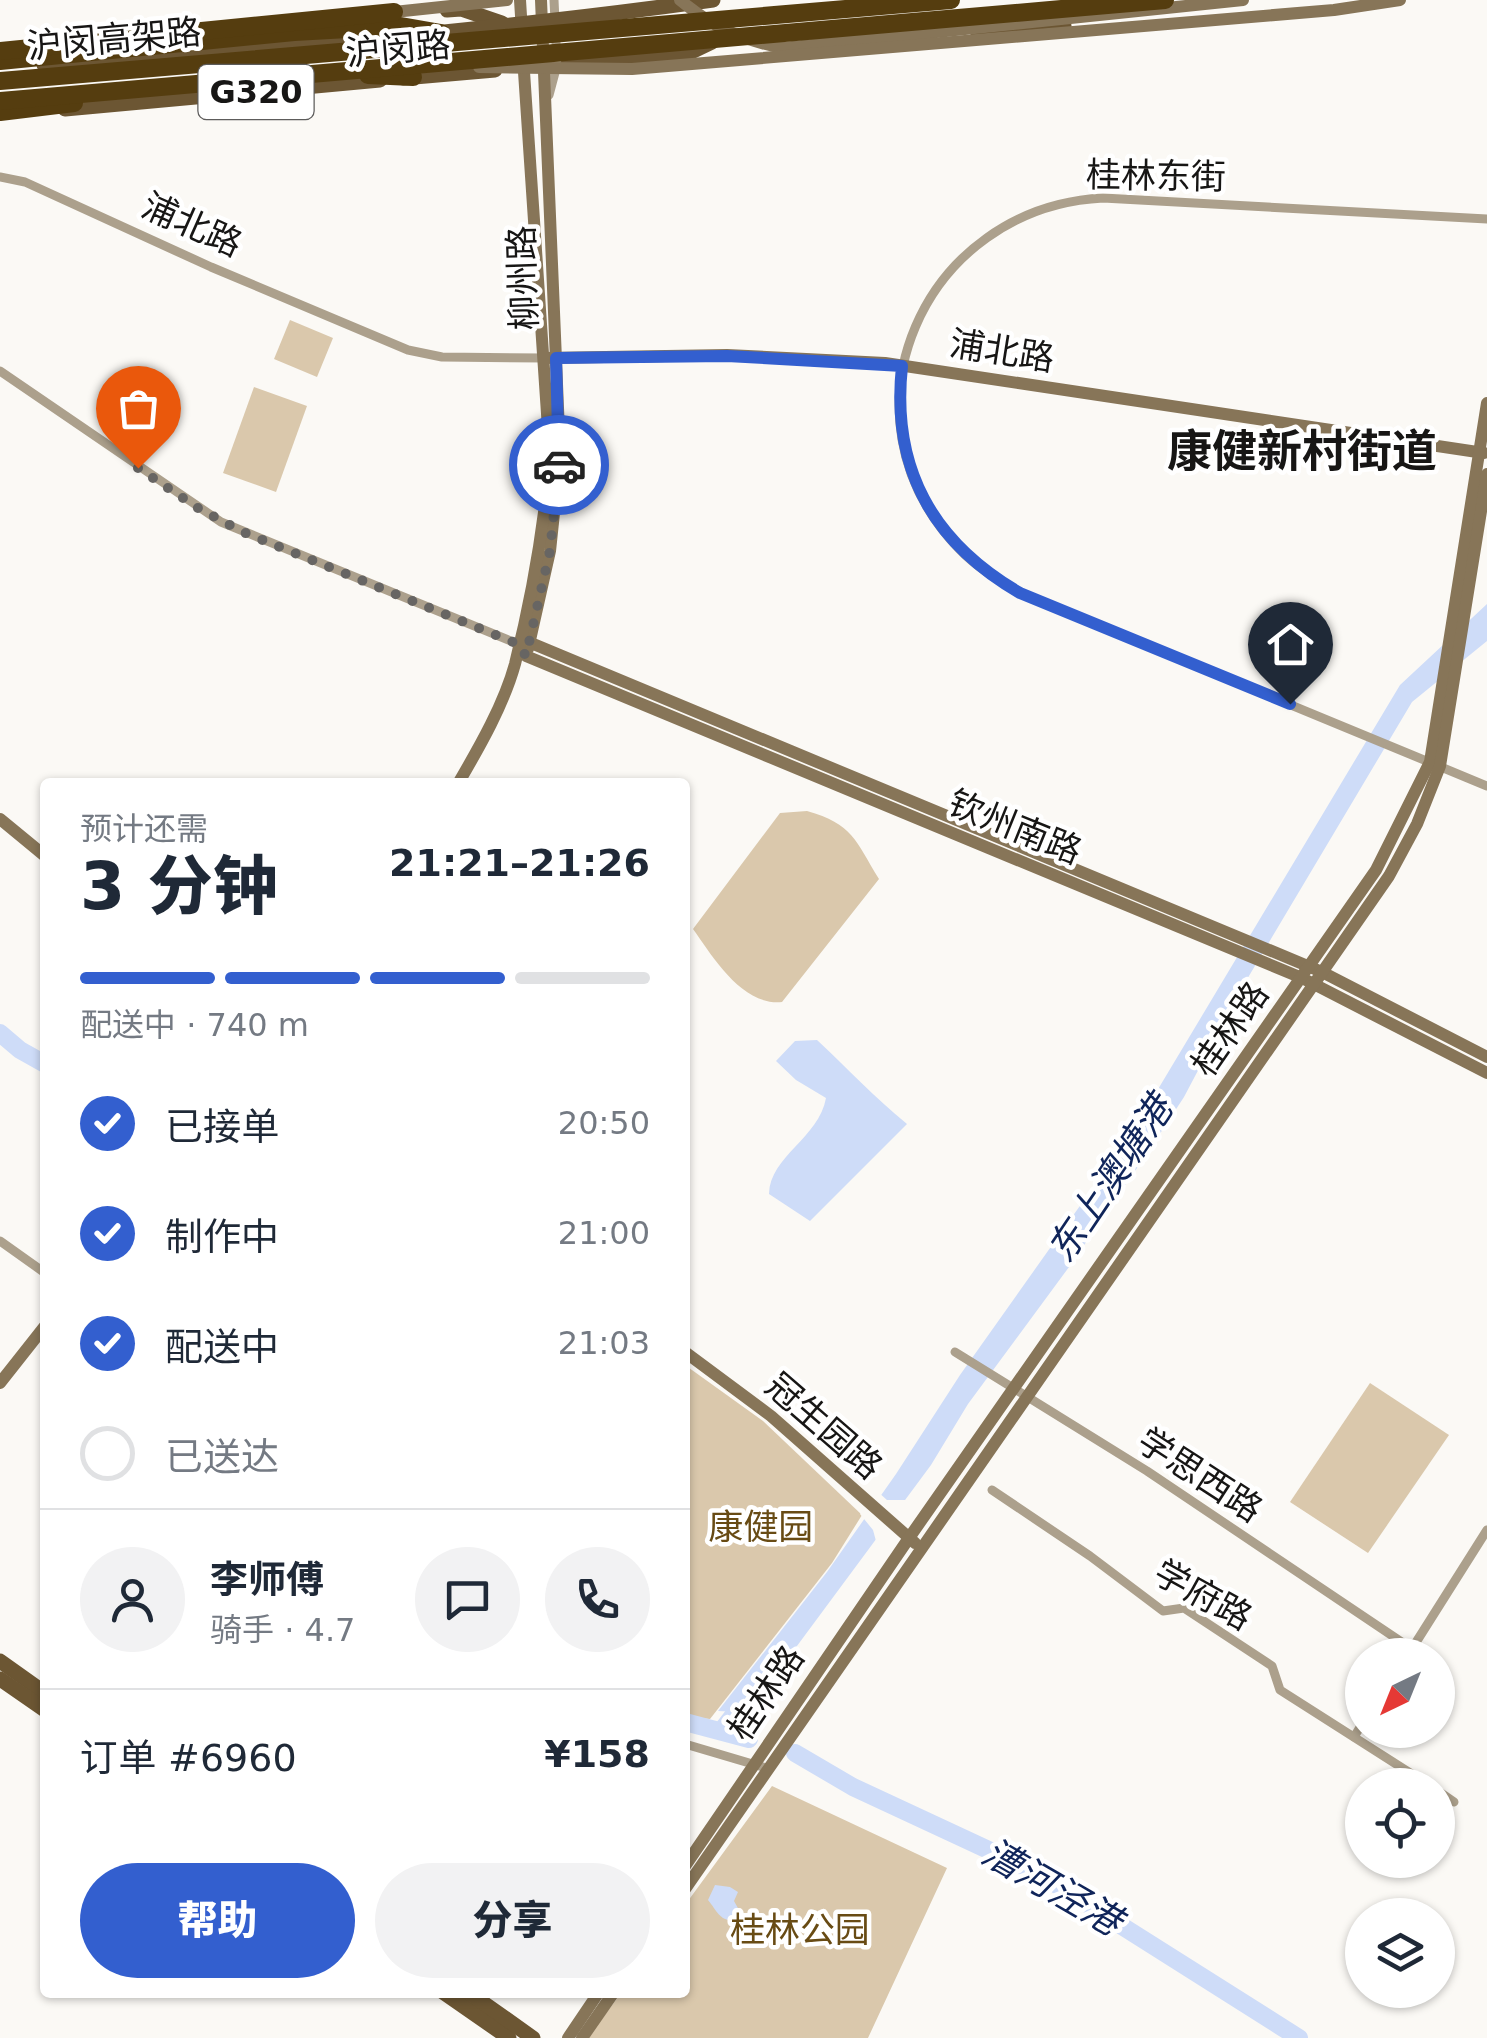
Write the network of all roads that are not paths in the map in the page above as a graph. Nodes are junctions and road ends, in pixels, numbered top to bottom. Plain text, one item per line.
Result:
1 (508, 0) edge
2 (520, 0) edge
3 (542, 0) edge
4 (554, 0) edge
5 (680, 0) edge
6 (713, 0) edge
7 (951, 0) edge
8 (1164, 0) edge
9 (1246, 0) edge
10 (1385, 0) edge
11 (1400, 0) edge
12 (394, 12) joint
13 (549, 22) junction
14 (516, 25) junction
15 (441, 33) junction
16 (799, 36) junction
17 (710, 42) junction
18 (550, 48) junction
19 (0, 49) edge
20 (517, 50) junction
21 (0, 64) edge
22 (551, 65) junction
23 (416, 68) junction
24 (518, 68) junction
25 (0, 81) edge
26 (0, 98) edge
27 (0, 114) edge
28 (0, 176) edge
29 (1487, 219) edge
30 (550, 358) junction
31 (902, 366) junction
32 (0, 371) edge
33 (1487, 403) edge
34 (1483, 453) edge
35 (1487, 474) edge
36 (522, 652) junction
37 (1435, 764) junction
38 (461, 778) edge
39 (1487, 786) edge
40 (2, 824) edge
41 (40, 852) edge
42 (1312, 975) junction
43 (1487, 1057) edge
44 (1487, 1073) edge
45 (0, 1241) edge
46 (40, 1269) edge
47 (40, 1332) edge
48 (959, 1355) dead end
49 (690, 1356) edge
50 (0, 1384) edge
51 (1013, 1388) junction
52 (1026, 1396) junction
53 (992, 1490) dead end
54 (1487, 1530) edge
55 (908, 1538) junction
56 (920, 1548) junction
57 (1390, 1638) edge
58 (1419, 1638) edge
59 (0, 1661) edge
60 (0, 1679) edge
61 (40, 1689) edge
62 (40, 1707) edge
63 (1345, 1731) edge
64 (690, 1746) edge
65 (1371, 1748) edge
66 (760, 1766) junction
67 (1402, 1768) edge
68 (690, 1859) edge
69 (690, 1881) edge
70 (452, 1998) edge
71 (476, 1998) edge
72 (595, 1998) edge
73 (610, 1998) edge
74 (509, 2038) edge
75 (533, 2038) edge
76 (568, 2038) edge
77 (582, 2038) edge

1 - 12 main road, bridge
1 - 14 street
2 - 14 main road, 柳州路
3 - 13 main road, 柳州路
4 - 13 street
5 - 9 main road, bridge
6 - 13 main road, 沪闵路 / G320
7 - 25 highway, 沪闵高架路, bridge
8 - 23 highway, 沪闵高架路, bridge
9 - 16 main road, 沪闵路 / G320
10 - 16 main road, 沪闵路 / G320
11 - 23 main road, bridge
12 - 19 highway, bridge
13 - 14 main road, 沪闵路 / G320
13 - 18 main road, 柳州路
14 - 15 main road, 沪闵路
14 - 19 main road, 沪闵路 / G320
14 - 20 main road, 柳州路
15 - 21 main road, 沪闵路
15 - 21 highway
16 - 17 main road, 沪闵路 / G320
17 - 18 main road
17 - 22 main road, 沪闵路 / G320
18 - 20 main road
18 - 22 main road, 柳州路
20 - 23 main road
20 - 24 main road, 柳州路
22 - 24 main road, 沪闵路 / G320
22 - 30 main road, 柳州路
23 - 24 main road, 沪闵路 / G320
23 - 26 highway, 沪闵高架路, bridge
23 - 27 main road, 沪闵路 / G320
23 - 27 highway, bridge
24 - 30 main road, 柳州路
28 - 30 street, 浦北路
29 - 31 street, 桂林东街
30 - 31 main road, 浦北路
30 - 36 main road, 柳州路
31 - 34 main road, 浦北路
31 - 37 street, 桂林东街
32 - 36 street, 钦州南路
33 - 34 main road, 桂林路
34 - 37 main road, 桂林路
35 - 37 main road, 桂林路
36 - 38 main road, 柳州路
36 - 42 main road, 钦州南路
37 - 39 street, 桂林东街
37 - 42 main road, 桂林路
40 - 41 main road
42 - 43 main road, 钦州南路
42 - 44 main road, 钦州南路
42 - 51 main road, 桂林路
42 - 52 main road, 桂林路
45 - 46 street
47 - 50 main road
48 - 51 street, 学思西路
49 - 55 main road, 冠生园路
51 - 52 street, 学思西路
51 - 55 main road, 桂林路
52 - 56 main road, 桂林路
52 - 57 street, 学思西路
53 - 63 street, 学府路
54 - 58 street
55 - 56 main road, 冠生园路
55 - 66 main road, 桂林路
56 - 66 main road, 桂林路
59 - 61 main road
60 - 62 main road
64 - 66 street
65 - 67 street, 学府路
66 - 68 main road, 桂林路
66 - 69 main road, 桂林路
70 - 74 main road
71 - 75 main road
72 - 76 main road
73 - 77 main road

